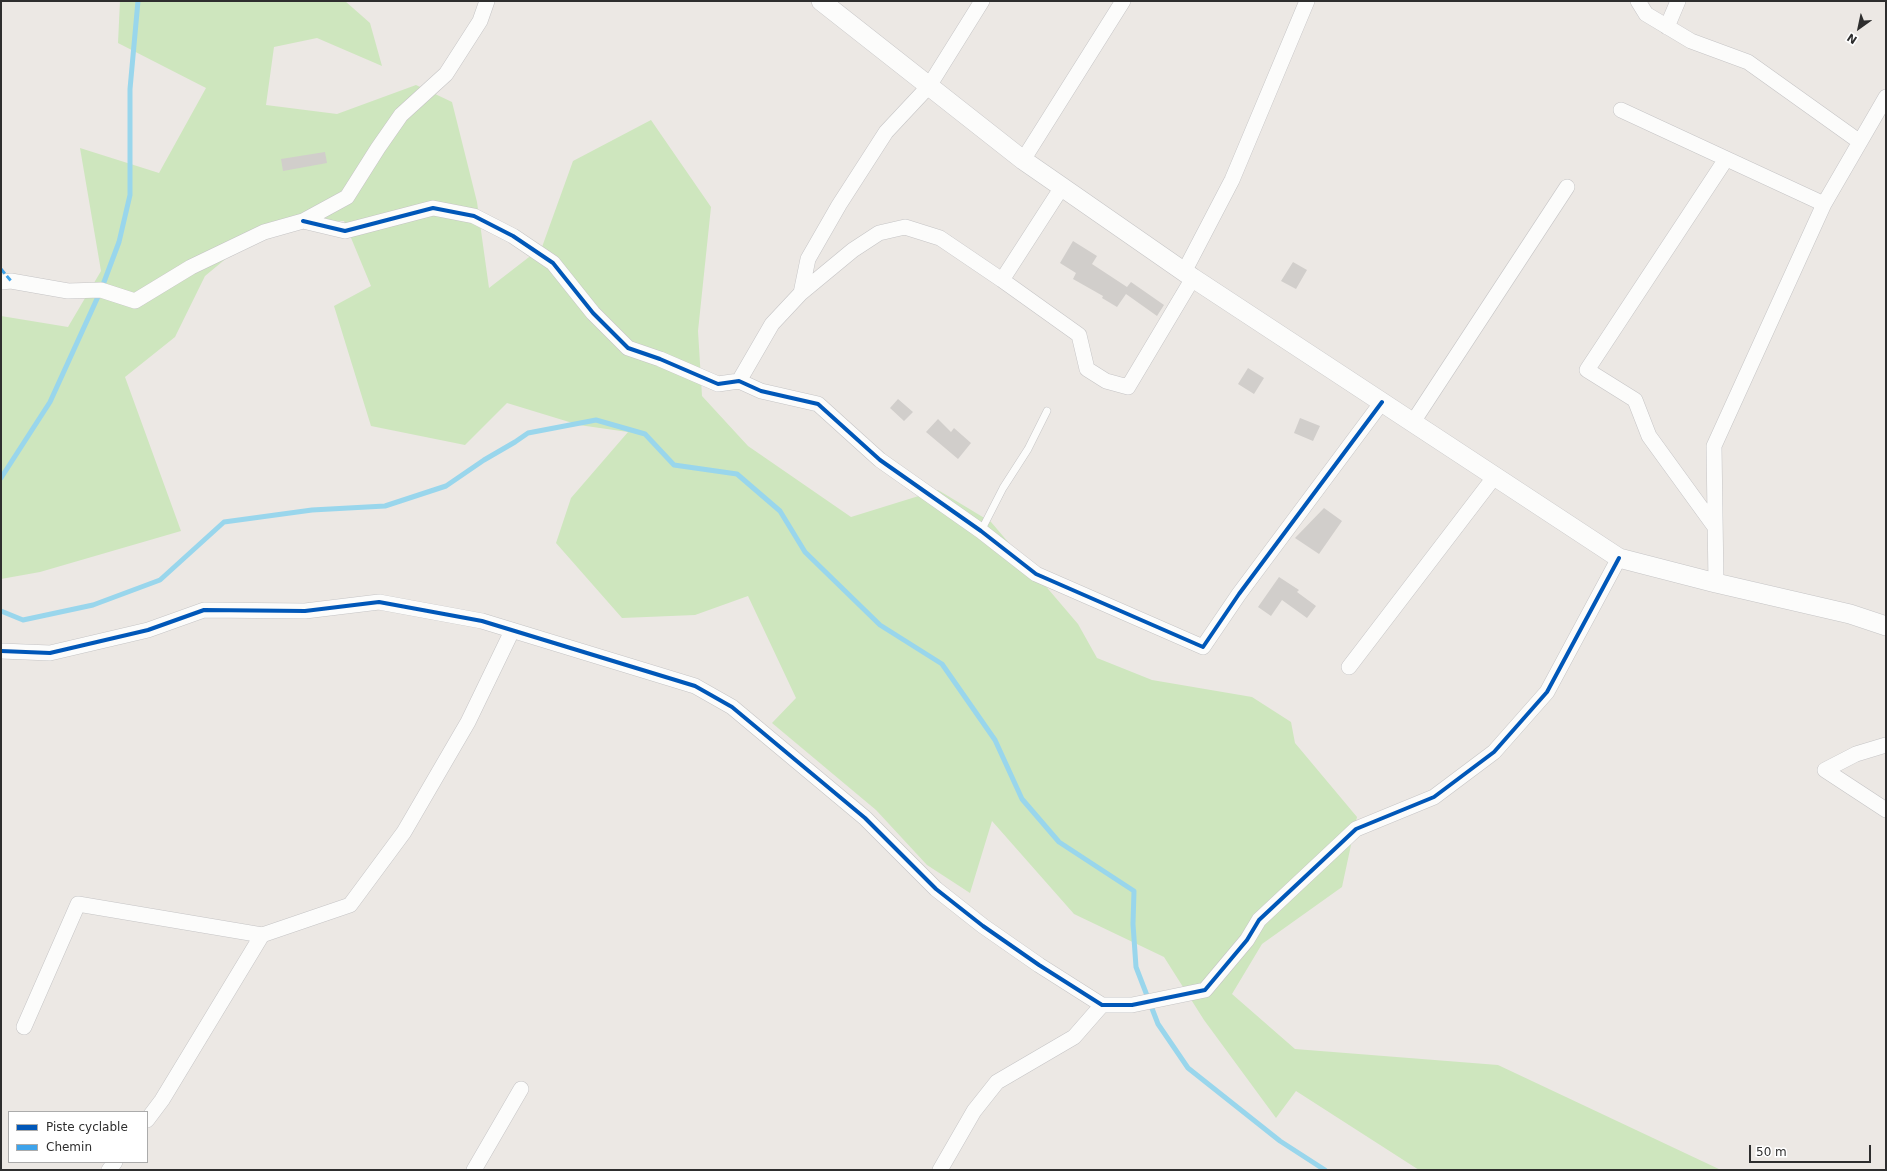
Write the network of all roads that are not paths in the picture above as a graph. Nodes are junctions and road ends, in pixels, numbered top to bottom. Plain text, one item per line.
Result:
1 (487, 1) edge
2 (822, 1) edge
3 (982, 1) edge
4 (1123, 1) edge
5 (1307, 1) edge
6 (1638, 1) edge
7 (1678, 1) edge
8 (1667, 27) junction
9 (929, 86) junction
10 (1886, 97) edge
11 (1621, 110) dead end
12 (1860, 142) junction
13 (1726, 159) junction
14 (1023, 160) junction
15 (1062, 187) junction
16 (1567, 187) dead end
17 (1824, 204) junction
18 (303, 221) junction
19 (1188, 275) junction
20 (1002, 280) junction
21 (1, 282) edge
22 (801, 293) junction
23 (739, 381) junction
24 (1382, 402) junction
25 (1047, 411) dead end
26 (1413, 422) junction
27 (1495, 476) junction
28 (1715, 527) junction
29 (981, 531) junction
30 (1619, 558) junction
31 (1716, 583) junction
32 (1886, 626) edge
33 (512, 630) junction
34 (1, 651) edge
35 (1349, 667) dead end
36 (1886, 745) edge
37 (1886, 810) edge
38 (262, 935) junction
39 (1102, 1005) junction
40 (24, 1027) dead end
41 (521, 1089) dead end
42 (148, 1119) edge
43 (474, 1170) edge
44 (940, 1170) edge

1 - 18 street
2 - 9 street
3 - 9 street
4 - 14 street
5 - 19 street
6 - 8 street
7 - 8 street
8 - 12 street
9 - 14 street
9 - 22 street
10 - 12 street
11 - 13 street
12 - 17 street
13 - 17 street
13 - 28 street
14 - 15 street
15 - 19 street
15 - 20 street
16 - 26 street
17 - 28 street
18 - 21 street
18 - 23 street
19 - 20 street
19 - 24 street
20 - 22 street
22 - 23 street
23 - 29 street
24 - 26 street
24 - 29 street
25 - 29 lane
26 - 27 street
27 - 30 street
27 - 35 street
28 - 31 street
30 - 31 street
30 - 39 street
31 - 32 street
33 - 34 street
33 - 38 street
33 - 39 street
36 - 37 street
38 - 40 street
38 - 42 street
39 - 44 street
41 - 43 street

